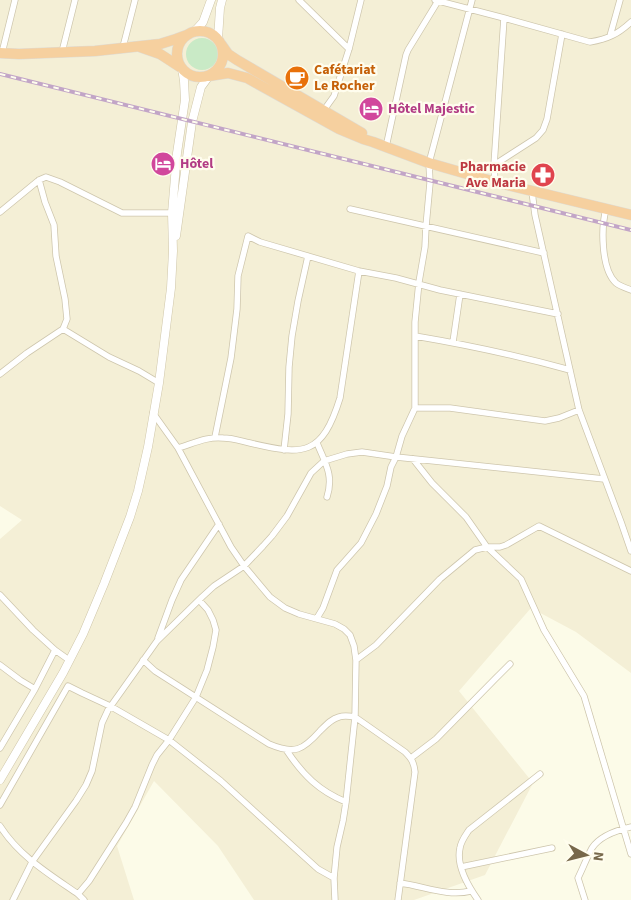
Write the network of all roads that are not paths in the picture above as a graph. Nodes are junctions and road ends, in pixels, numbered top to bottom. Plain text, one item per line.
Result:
1 (15, 0) edge
2 (75, 0) edge
3 (134, 0) edge
4 (211, 0) edge
5 (222, 0) edge
6 (299, 0) edge
7 (361, 0) edge
8 (436, 0) edge
9 (472, 0) edge
10 (620, 0) edge
11 (469, 9) junction
12 (504, 18) junction
13 (631, 22) edge
14 (190, 33) junction
15 (562, 34) junction
16 (610, 36) junction
17 (220, 41) junction
18 (137, 46) junction
19 (123, 47) junction
20 (349, 49) junction
21 (62, 52) junction
22 (1, 53) edge
23 (182, 68) junction
24 (209, 76) junction
25 (324, 110) junction
26 (373, 142) junction
27 (386, 147) junction
28 (429, 163) junction
29 (494, 165) junction
30 (39, 180) junction
31 (495, 182) junction
32 (532, 192) junction
33 (350, 208) dead end
34 (606, 209) junction
35 (0, 212) edge
36 (172, 213) junction
37 (631, 215) edge
38 (426, 226) junction
39 (173, 251) junction
40 (544, 253) junction
41 (308, 256) junction
42 (359, 271) junction
43 (419, 285) junction
44 (631, 290) edge
45 (460, 294) junction
46 (558, 314) junction
47 (63, 329) junction
48 (415, 336) junction
49 (453, 342) junction
50 (570, 370) junction
51 (0, 374) edge
52 (159, 383) junction
53 (415, 408) junction
54 (579, 410) junction
55 (154, 413) junction
56 (215, 438) junction
57 (317, 443) junction
58 (178, 448) junction
59 (284, 450) junction
60 (396, 458) junction
61 (413, 459) junction
62 (324, 461) junction
63 (604, 479) junction
64 (326, 497) dead end
65 (219, 524) junction
66 (487, 547) junction
67 (631, 551) edge
68 (244, 566) junction
69 (631, 571) edge
70 (0, 595) edge
71 (198, 600) junction
72 (317, 618) junction
73 (157, 641) junction
74 (55, 650) junction
75 (69, 660) junction
76 (143, 660) junction
77 (356, 660) junction
78 (510, 664) dead end
79 (0, 665) edge
80 (36, 689) junction
81 (196, 697) junction
82 (110, 706) junction
83 (355, 717) junction
84 (169, 740) junction
85 (0, 748) edge
86 (287, 750) junction
87 (411, 758) junction
88 (540, 774) dead end
89 (0, 780) edge
90 (346, 802) junction
91 (0, 805) edge
92 (0, 826) edge
93 (628, 828) edge
94 (552, 848) dead end
95 (631, 854) edge
96 (32, 862) junction
97 (461, 867) junction
98 (334, 878) junction
99 (400, 883) junction
100 (471, 891) junction
101 (78, 894) junction
102 (13, 900) edge
103 (84, 900) edge
104 (335, 900) edge
105 (398, 900) edge
106 (478, 900) edge
107 (585, 900) edge

1 - 22 street
2 - 21 street
3 - 19 street
4 - 14 main road
5 - 17 main road
6 - 20 street
7 - 20 street
8 - 11 street
8 - 27 street
9 - 11 street
10 - 16 street
11 - 12 street
11 - 28 street
12 - 15 street
12 - 29 street
13 - 16 street
14 - 17 highway
14 - 18 highway
14 - 23 highway
15 - 16 street
15 - 29 street
17 - 24 highway
17 - 25 highway
18 - 19 highway
18 - 23 highway
19 - 21 highway
20 - 25 street
21 - 22 highway
23 - 24 highway
23 - 36 main road
24 - 26 highway
24 - 39 main road
25 - 26 highway
26 - 27 highway
27 - 28 highway
28 - 31 highway
28 - 38 street
29 - 31 street
30 - 35 street
30 - 36 street
30 - 47 street
31 - 32 highway
32 - 34 highway
32 - 40 street
33 - 38 street
34 - 37 highway
34 - 44 street
36 - 39 main road
38 - 40 street
38 - 43 street
39 - 52 main road
40 - 46 street
41 - 42 street
41 - 56 street
41 - 59 street
42 - 43 street
42 - 57 street
43 - 45 street
43 - 48 street
45 - 46 street
45 - 49 street
46 - 50 street
47 - 51 street
47 - 52 street
48 - 49 street
48 - 53 street
49 - 50 street
50 - 54 street
52 - 55 main road
53 - 54 street
53 - 60 street
54 - 63 street
55 - 58 street
55 - 75 main road
56 - 58 street
56 - 59 street
57 - 59 street
57 - 62 street
58 - 65 street
60 - 61 street
60 - 62 street
60 - 72 street
61 - 63 street
61 - 66 street
62 - 64 street
62 - 68 street
63 - 67 street
65 - 68 street
65 - 73 street
66 - 69 street
66 - 77 street
66 - 93 street
68 - 71 street
68 - 72 street
70 - 74 street
71 - 73 street
71 - 81 street
72 - 77 street
73 - 76 street
74 - 75 street
74 - 80 street
75 - 89 main road
76 - 81 street
76 - 82 street
77 - 83 street
78 - 87 street
79 - 80 street
80 - 85 street
81 - 84 street
81 - 86 street
82 - 84 street
82 - 91 street
82 - 96 street
83 - 86 street
83 - 87 street
83 - 90 street
84 - 98 street
84 - 101 street
86 - 90 street
87 - 99 street
88 - 97 street
90 - 98 street
92 - 96 street
93 - 95 street
93 - 107 street
94 - 97 street
96 - 101 street
96 - 102 street
97 - 100 street
98 - 104 street
99 - 100 street
99 - 105 street
100 - 106 street
101 - 103 street

